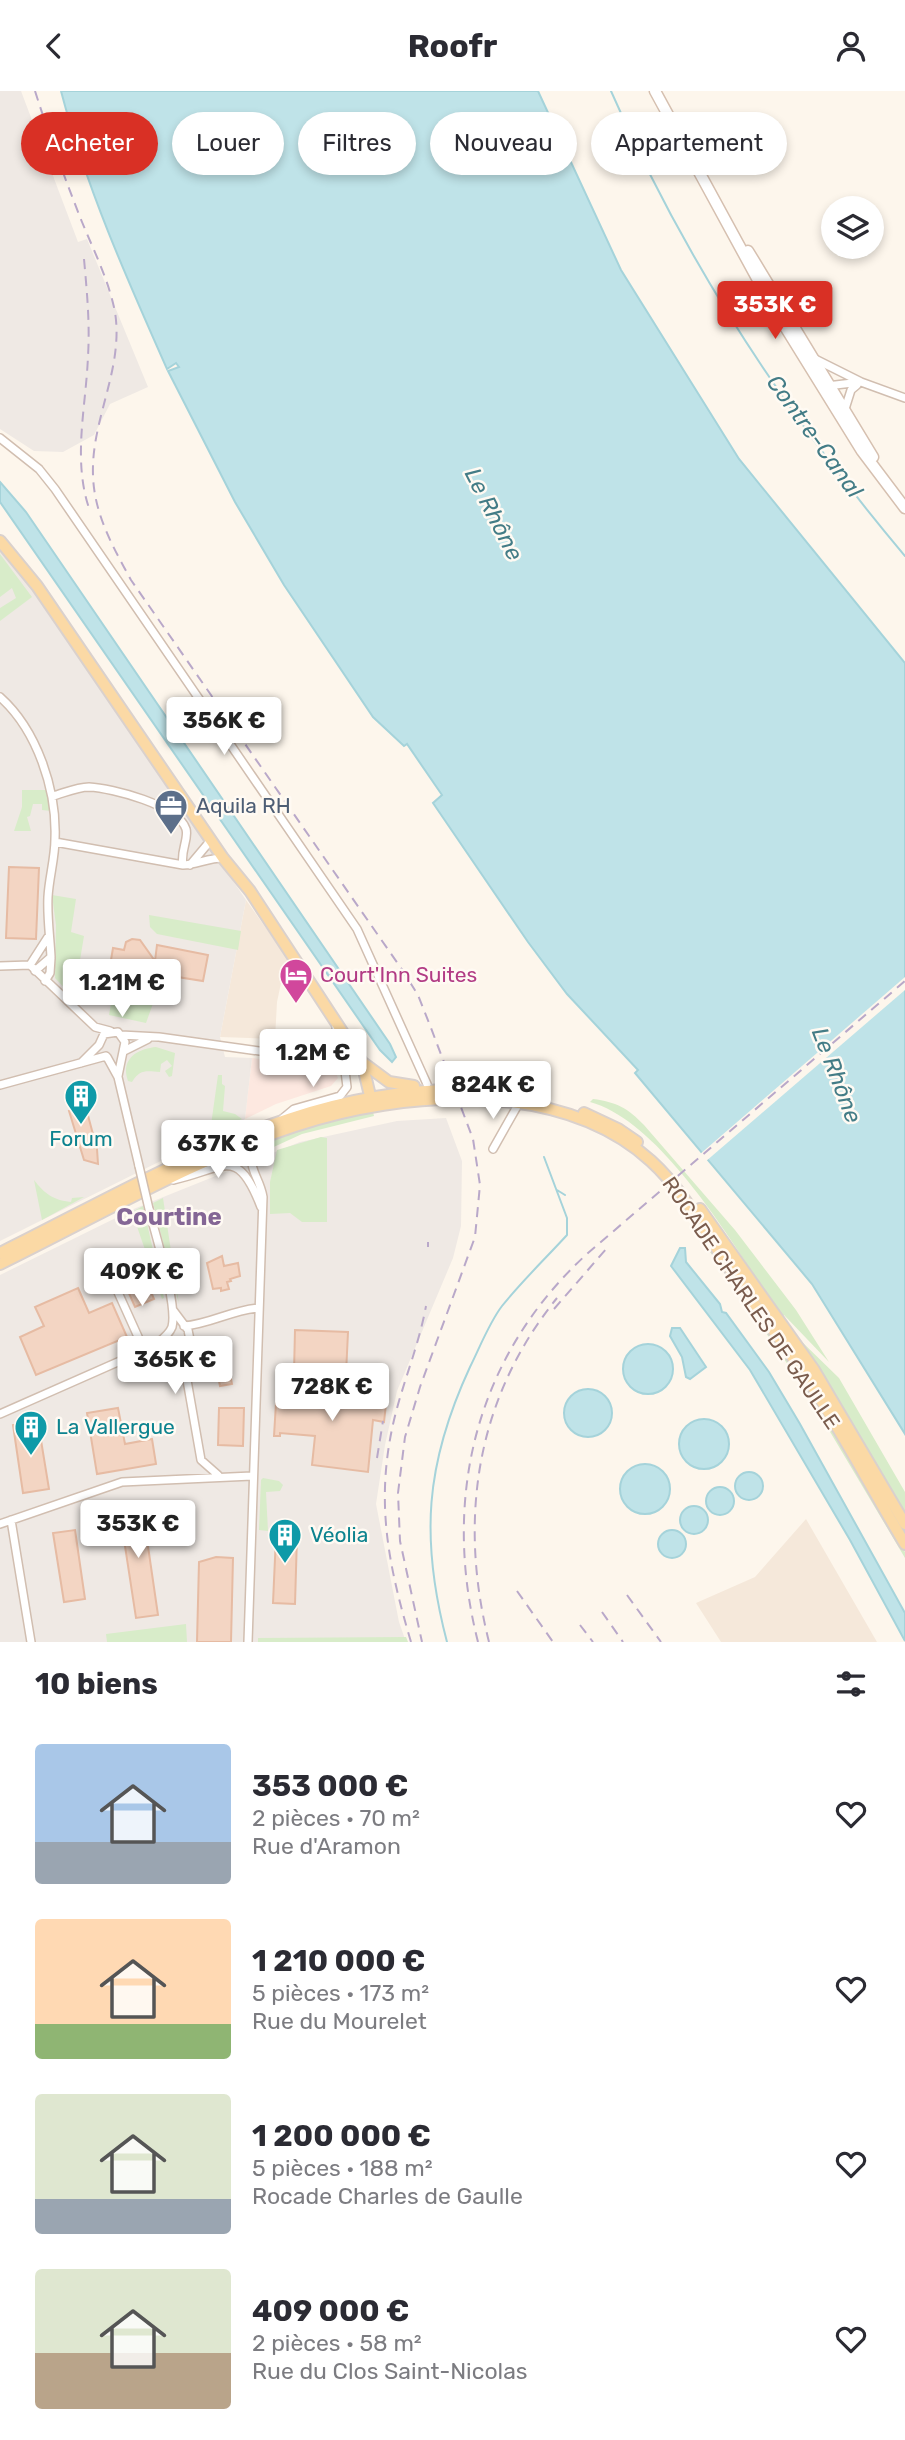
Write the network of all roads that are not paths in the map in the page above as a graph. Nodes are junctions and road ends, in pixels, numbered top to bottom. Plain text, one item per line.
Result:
1 (655, 91) edge
2 (666, 112) edge
3 (699, 175) edge
4 (699, 175) edge
5 (789, 335) junction
6 (815, 358) junction
7 (841, 372) junction
8 (861, 382) junction
9 (829, 385) junction
10 (827, 397) junction
11 (905, 398) edge
12 (845, 409) junction
13 (0, 438) edge
14 (892, 489) junction
15 (905, 508) edge
16 (0, 541) edge
17 (0, 697) edge
18 (52, 796) junction
19 (211, 840) junction
20 (55, 842) junction
21 (223, 858) junction
22 (186, 865) junction
23 (49, 936) junction
24 (51, 957) junction
25 (0, 966) edge
26 (33, 968) junction
27 (45, 981) junction
28 (336, 1023) junction
29 (95, 1027) junction
30 (110, 1031) junction
31 (121, 1035) junction
32 (152, 1037) junction
33 (99, 1042) junction
34 (122, 1052) junction
35 (107, 1056) junction
36 (316, 1059) junction
37 (362, 1062) junction
38 (80, 1063) junction
39 (371, 1071) junction
40 (118, 1077) junction
41 (0, 1084) edge
42 (430, 1087) junction
43 (372, 1098) junction
44 (519, 1103) junction
45 (385, 1106) junction
46 (281, 1120) junction
47 (309, 1121) junction
48 (259, 1140) junction
49 (493, 1149) dead end
50 (168, 1181) junction
51 (261, 1208) junction
52 (0, 1253) edge
53 (0, 1264) edge
54 (112, 1279) dead end
55 (258, 1308) junction
56 (173, 1309) junction
57 (203, 1324) junction
58 (183, 1326) junction
59 (170, 1331) junction
60 (190, 1336) junction
61 (154, 1346) junction
62 (176, 1346) junction
63 (144, 1350) junction
64 (0, 1414) edge
65 (201, 1460) junction
66 (220, 1476) junction
67 (252, 1476) junction
68 (191, 1478) junction
69 (10, 1520) junction
70 (0, 1524) edge
71 (905, 1524) edge
72 (905, 1544) edge
73 (31, 1642) edge
74 (248, 1642) edge

1 - 2 main road
3 - 5 main road
4 - 6 main road
5 - 9 street
5 - 10 main road
6 - 7 street
6 - 9 main road
7 - 8 street
7 - 9 street
8 - 9 street
8 - 11 street
8 - 12 street
9 - 10 street
9 - 12 main road
10 - 14 main road
12 - 14 main road
13 - 42 street
14 - 15 main road
16 - 19 main road
17 - 18 street
18 - 20 street
18 - 22 street
19 - 21 main road
19 - 22 street
20 - 22 street
20 - 23 street
21 - 22 street
21 - 28 main road
23 - 24 street
23 - 26 street
24 - 26 street
24 - 27 street
25 - 26 street
26 - 27 street
27 - 29 street
28 - 36 street
28 - 37 main road
29 - 30 street
29 - 33 street
30 - 31 street
30 - 33 street
31 - 32 street
31 - 34 street
32 - 34 street
32 - 36 street
33 - 35 street
33 - 38 street
34 - 35 street
34 - 40 street
35 - 38 street
35 - 40 street
36 - 46 street
37 - 39 main road
37 - 43 main road
38 - 41 street
39 - 42 main road
39 - 43 main road
40 - 56 street, bridge
42 - 43 main road, ROCADE CHARLES DE GAULLE
42 - 71 main road, ROCADE CHARLES DE GAULLE
43 - 45 main road
43 - 46 main road, ROCADE CHARLES DE GAULLE
43 - 47 main road
44 - 45 main road, ROCADE CHARLES DE GAULLE
44 - 49 street
44 - 72 main road, ROCADE CHARLES DE GAULLE
45 - 47 main road, ROCADE CHARLES DE GAULLE
46 - 52 main road, ROCADE CHARLES DE GAULLE
47 - 48 main road, ROCADE CHARLES DE GAULLE
48 - 50 main road, ROCADE CHARLES DE GAULLE
48 - 51 street
50 - 51 street
50 - 53 main road, ROCADE CHARLES DE GAULLE
51 - 55 street
54 - 63 street
55 - 57 street
55 - 67 street
56 - 58 street
56 - 59 street
57 - 58 street
57 - 60 street
58 - 59 street
58 - 60 street
59 - 61 street
59 - 62 street
60 - 62 street
61 - 62 street
61 - 63 street
62 - 65 street
63 - 64 street
65 - 66 street
65 - 68 street
66 - 67 street
66 - 68 street
67 - 74 street
68 - 69 street
69 - 70 street
69 - 73 street

